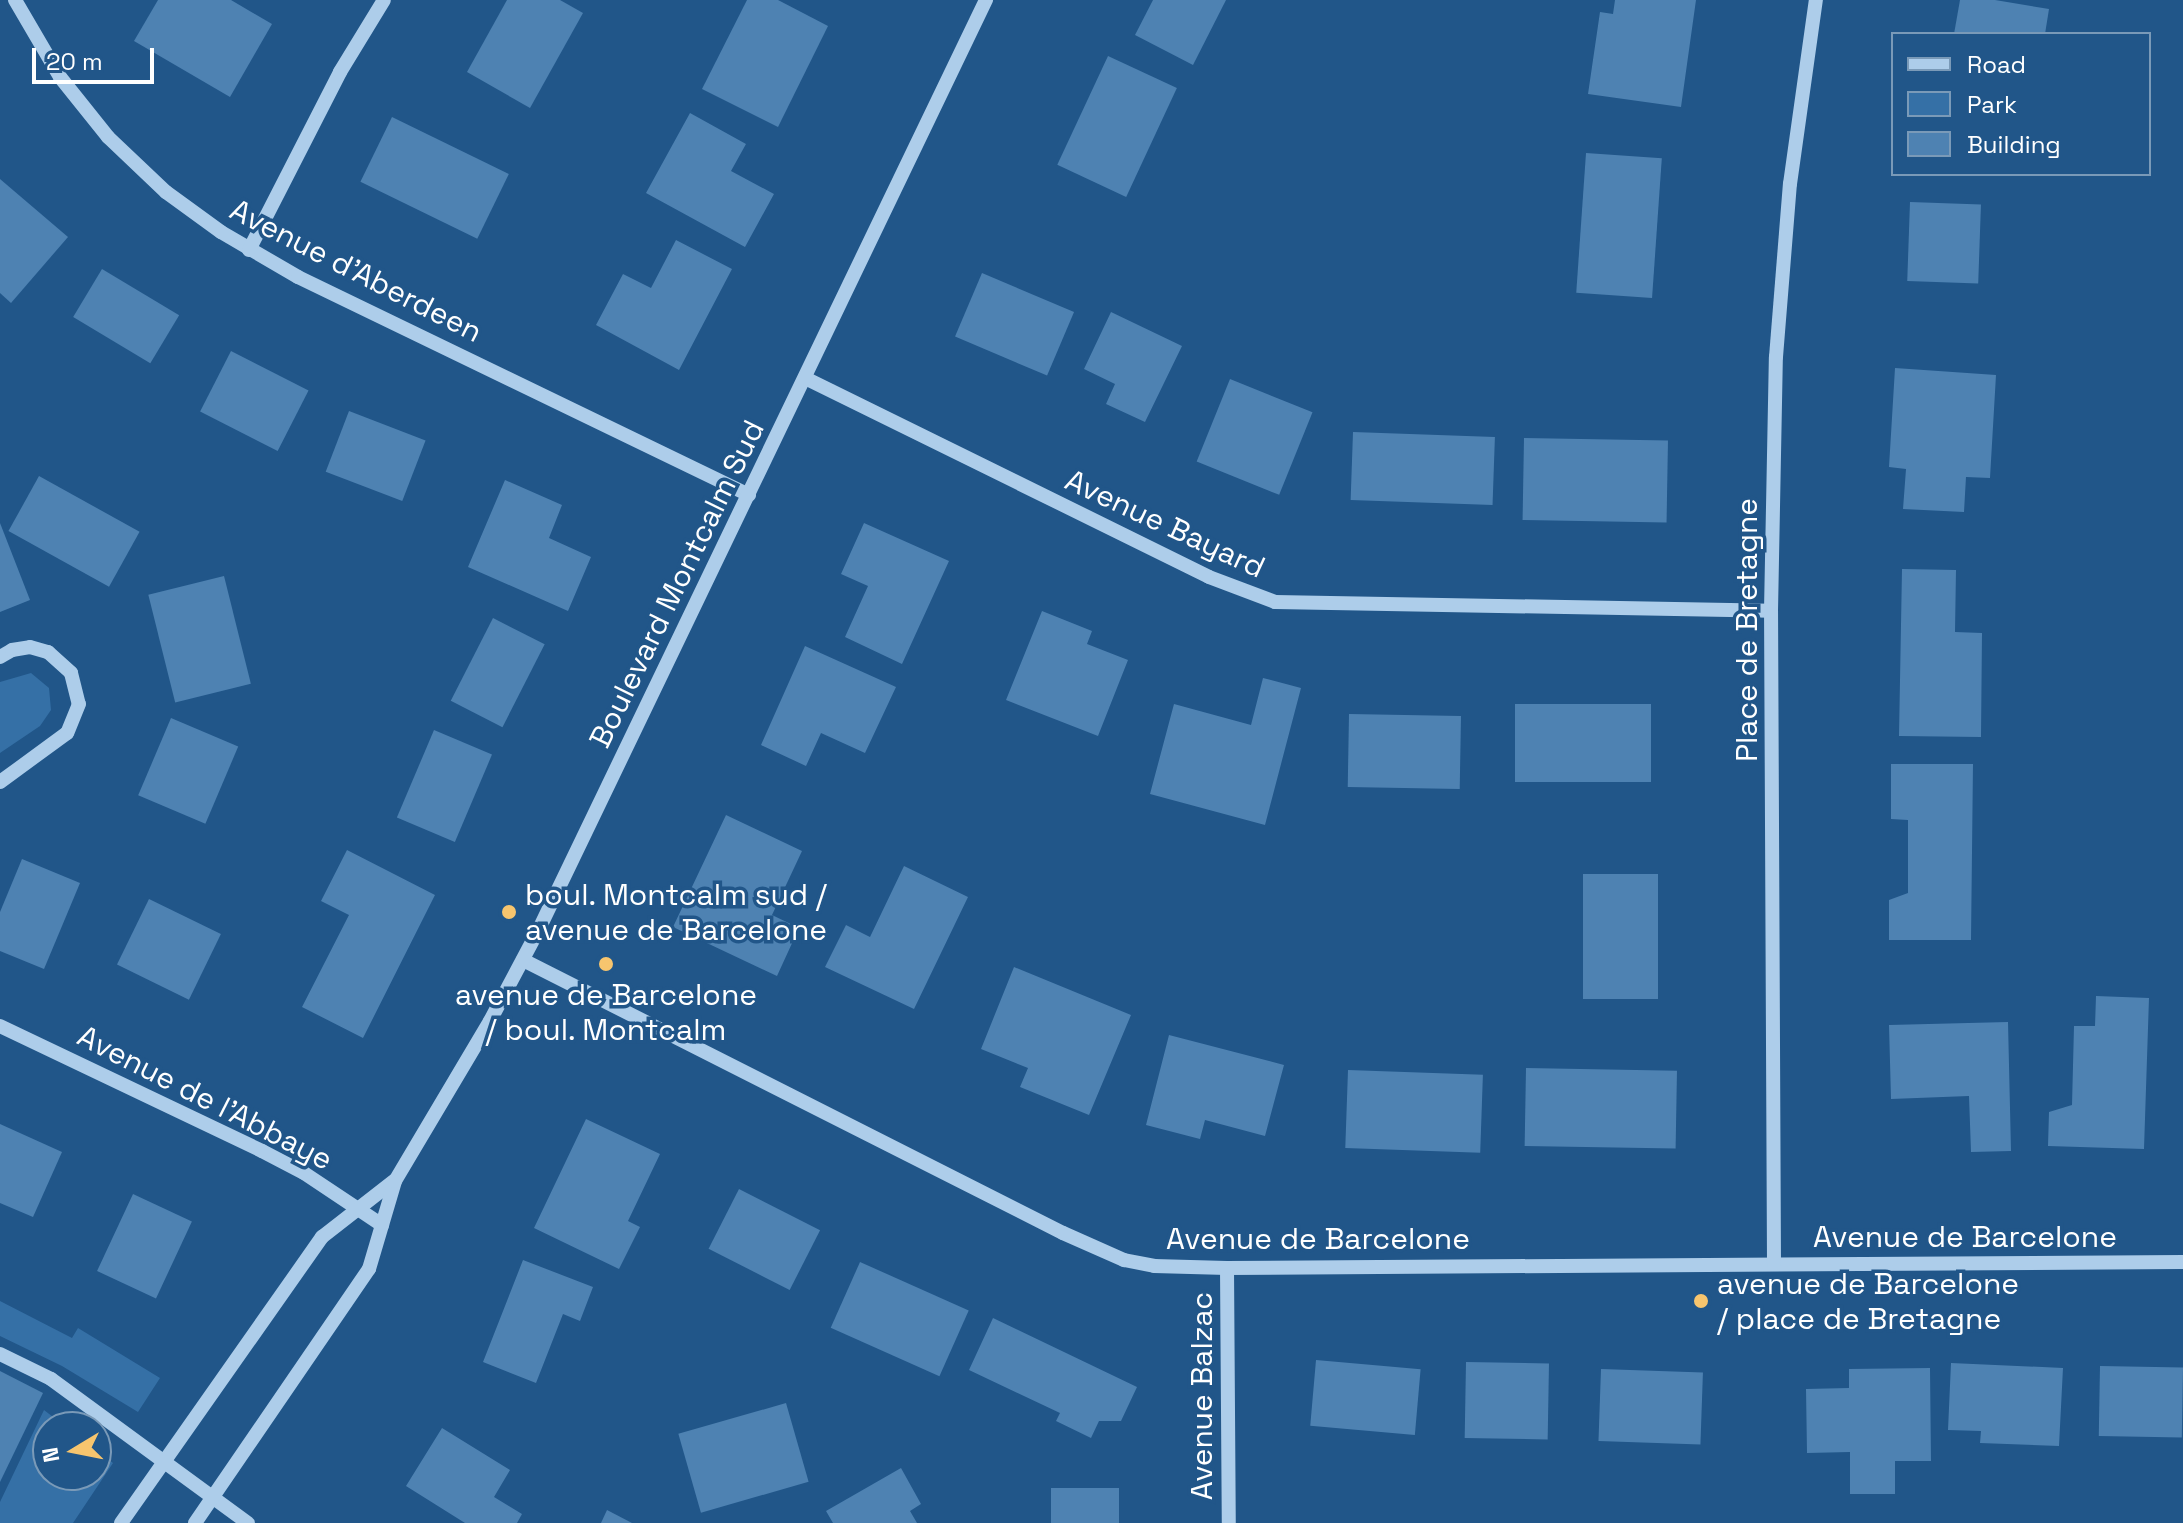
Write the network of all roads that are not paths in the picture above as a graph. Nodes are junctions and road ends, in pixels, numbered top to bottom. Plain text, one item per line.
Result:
1 (15, 0) edge
2 (384, 0) edge
3 (986, 0) edge
4 (1816, 0) edge
5 (249, 250) junction
6 (805, 378) junction
7 (749, 495) junction
8 (1771, 611) junction
9 (0, 657) edge
10 (0, 782) edge
11 (523, 960) junction
12 (0, 1026) edge
13 (395, 1181) junction
14 (359, 1209) junction
15 (382, 1225) junction
16 (2183, 1262) edge
17 (1774, 1264) junction
18 (1227, 1268) junction
19 (0, 1354) edge
20 (162, 1460) junction
21 (213, 1498) junction
22 (121, 1523) edge
23 (195, 1523) edge
24 (248, 1523) edge
25 (1229, 1523) edge

1 - 5 street, Avenue d'Aberdeen
2 - 5 street
3 - 6 street, Boulevard Montcalm Sud
4 - 8 street, Place de Bretagne
5 - 7 street, Avenue d'Aberdeen
6 - 7 street, Boulevard Montcalm Sud
6 - 8 street, Avenue Bayard
7 - 11 street, Boulevard Montcalm Sud
8 - 17 street, Place de Bretagne
9 - 10 street
11 - 13 street, Boulevard Montcalm Sud
11 - 18 street, Avenue de Barcelone
12 - 14 street, Avenue de l'Abbaye
13 - 14 street, Boulevard Montcalm Sud
13 - 15 street, Boulevard Montcalm Sud
14 - 15 street, Avenue de l'Abbaye
14 - 20 street, Boulevard Montcalm Sud
15 - 21 street, Boulevard Montcalm Sud
16 - 17 street, Avenue de Barcelone
17 - 18 street, Avenue de Barcelone
18 - 25 street, Avenue Balzac
19 - 20 street
20 - 21 street
20 - 22 street, Boulevard Montcalm Sud
21 - 23 street, Boulevard Montcalm Sud
21 - 24 street

